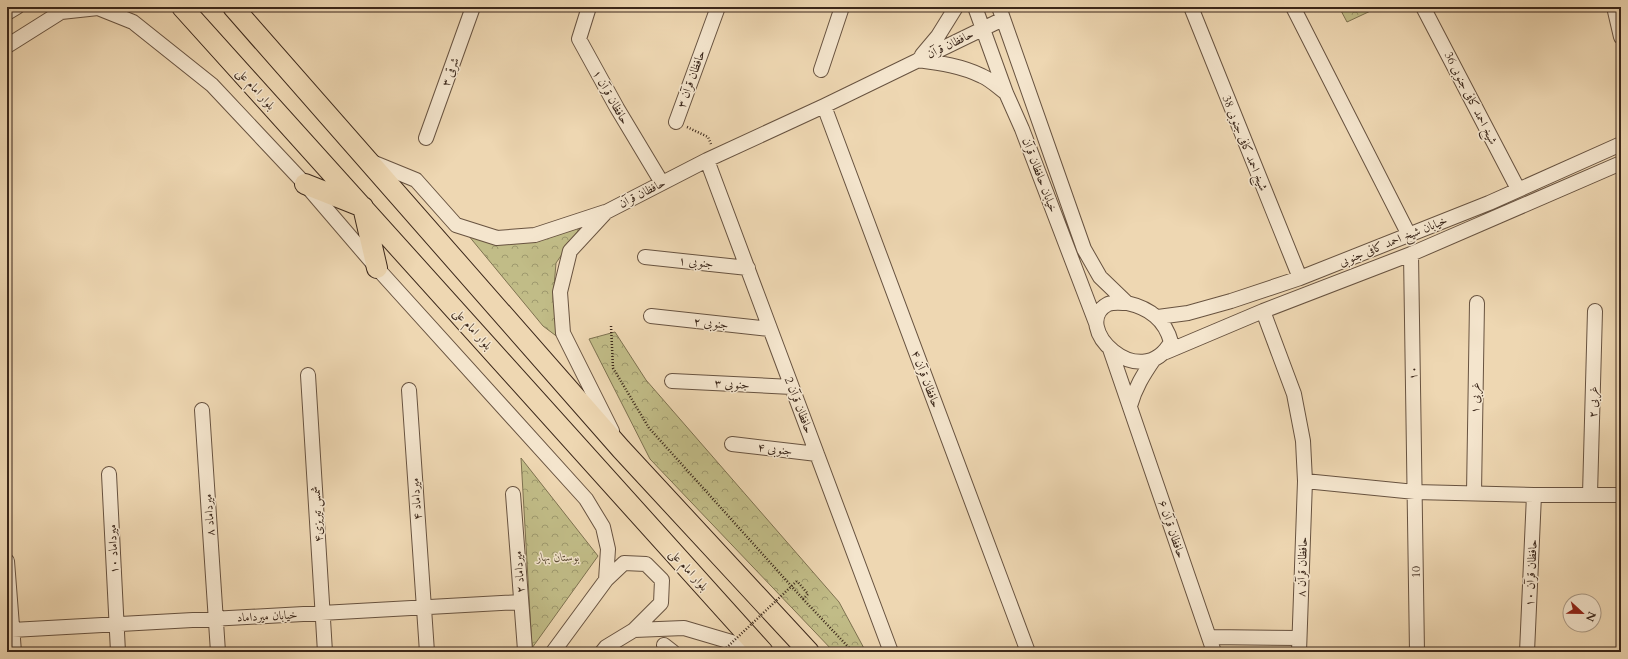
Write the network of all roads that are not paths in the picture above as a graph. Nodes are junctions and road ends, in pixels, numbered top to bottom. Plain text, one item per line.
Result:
1 (17, 7) edge
2 (182, 7) edge
3 (233, 7) edge
4 (473, 7) edge
5 (589, 7) edge
6 (718, 7) edge
7 (842, 7) edge
8 (956, 7) edge
9 (975, 7) edge
10 (1191, 7) edge
11 (1293, 7) edge
12 (1424, 7) edge
13 (1614, 7) edge
14 (7, 13) edge
15 (1001, 13) edge
16 (983, 28) junction
17 (1621, 37) edge
18 (7, 46) edge
19 (918, 60) junction
20 (821, 70) dead end
21 (1006, 93) junction
22 (824, 106) junction
23 (676, 122) road end
24 (426, 138) dead end
25 (1621, 144) edge
26 (712, 158) junction
27 (366, 160) junction
28 (1621, 163) edge
29 (1606, 169) junction
30 (1621, 173) edge
31 (662, 183) junction
32 (305, 184) junction
33 (1518, 189) junction
34 (363, 207) junction
35 (606, 212) junction
36 (1409, 235) junction
37 (1411, 254) junction
38 (645, 257) dead end
39 (377, 268) junction
40 (748, 268) junction
41 (1300, 278) junction
42 (1127, 303) junction
43 (1477, 303) dead end
44 (1263, 310) junction
45 (1595, 311) dead end
46 (652, 316) dead end
47 (1158, 317) junction
48 (1096, 323) junction
49 (770, 329) junction
50 (1110, 349) junction
51 (1160, 356) junction
52 (308, 375) dead end
53 (672, 381) dead end
54 (792, 387) junction
55 (409, 390) dead end
56 (1130, 406) junction
57 (202, 410) dead end
58 (732, 444) dead end
59 (621, 449) junction
60 (817, 454) junction
61 (109, 474) dead end
62 (1305, 481) junction
63 (1415, 492) junction
64 (1474, 492) junction
65 (513, 494) dead end
66 (1590, 494) junction
67 (1534, 495) junction
68 (1621, 495) edge
69 (8, 561) edge
70 (606, 580) junction
71 (521, 602) junction
72 (424, 608) junction
73 (323, 614) junction
74 (216, 619) junction
75 (116, 625) junction
76 (12, 630) junction
77 (634, 630) junction
78 (1209, 637) junction
79 (1299, 645) edge
80 (525, 650) dead end
81 (891, 651) edge
82 (14, 652) edge
83 (118, 652) edge
84 (218, 652) edge
85 (325, 652) edge
86 (427, 652) edge
87 (553, 652) edge
88 (602, 652) edge
89 (762, 652) edge
90 (808, 652) edge
91 (1028, 652) edge
92 (1214, 652) edge
93 (1417, 652) edge
94 (1527, 652) edge

1 - 14 street
2 - 34 highway, بلوار امام علی
3 - 27 highway
4 - 24 street, ۳ شرقی
5 - 31 street, حافظان قرآن ۱
6 - 23 street, حافظان قرآن ۳
7 - 20 street
8 - 19 street, حافظان قرآن
9 - 16 street, خیابان حافظان قرآن
10 - 41 street, شیخ احمد کافی جنوبی 38
11 - 36 street
12 - 33 street, شیخ احمد کافی جنوبی 36
13 - 17 street
15 - 16 street, حافظان قرآن
15 - 42 street, خیابان حافظان قرآن
16 - 19 street, حافظان قرآن
16 - 21 street, خیابان حافظان قرآن
18 - 32 street
19 - 21 street
19 - 22 street, حافظان قرآن
21 - 48 street, خیابان حافظان قرآن
22 - 26 street, حافظان قرآن
22 - 91 street, حافظان قرآن ۴
25 - 33 street, خیابان شیخ احمد کافی جنوبی
26 - 31 street, حافظان قرآن
26 - 40 street, حافظان قرآن 2
27 - 35 street
27 - 59 highway
28 - 29 street, خیابان شیخ احمد کافی جنوبی
29 - 30 street
29 - 37 street, خیابان شیخ احمد کافی جنوبی
31 - 35 street, حافظان قرآن
32 - 34 highway
32 - 39 street
33 - 36 street, خیابان شیخ احمد کافی جنوبی
34 - 39 highway
34 - 89 highway, بلوار امام علی
35 - 59 street, حافظان قرآن
36 - 41 street, خیابان شیخ احمد کافی جنوبی
37 - 44 street, خیابان شیخ احمد کافی جنوبی
37 - 63 street, ۱۰
38 - 40 street, جنوبی ۱
39 - 70 street
40 - 49 street, حافظان قرآن 2
41 - 47 street, خیابان شیخ احمد کافی جنوبی
42 - 47 street
42 - 48 street
43 - 64 street, ۱ غربی
44 - 51 street, خیابان شیخ احمد کافی جنوبی
44 - 62 street, حافظان قرآن ۸
45 - 66 street, ۲ غربی
46 - 49 street, جنوبی ۲
47 - 51 street
48 - 50 street
49 - 54 street, حافظان قرآن 2
50 - 51 street
50 - 56 street, حافظان قرآن ۶
51 - 56 street
52 - 73 street, شمس تیریزی۴
53 - 54 street, جنوبی ۳
54 - 60 street, حافظان قرآن 2
55 - 72 street, میرداماد ۴
56 - 78 street, حافظان قرآن ۶
57 - 74 street, میرداماد ۸
58 - 60 street, جنوبی ۴
59 - 90 highway
60 - 81 street, حافظان قرآن 2
61 - 75 street, میرداماد ۱۰
62 - 63 street
62 - 79 street, حافظان قرآن ۸
63 - 64 street
63 - 93 street, 10
64 - 67 street
65 - 71 street, میرداماد ۲
66 - 67 street
66 - 68 street
67 - 94 street, حافظان قرآن ۱۰
69 - 76 street
70 - 77 street
70 - 87 street
71 - 72 street, خیابان میرداماد
71 - 80 street, میرداماد ۲
72 - 73 street, خیابان میرداماد
72 - 86 street, میرداماد ۴
73 - 74 street, خیابان میرداماد
73 - 85 street, شمس تیریزی۴
74 - 75 street, خیابان میرداماد
74 - 84 street, میرداماد ۸
75 - 76 street, خیابان میرداماد
75 - 83 street, میرداماد ۱۰
76 - 82 street
77 - 88 street
77 - 89 street
78 - 79 street
78 - 92 street, حافظان قرآن ۶

